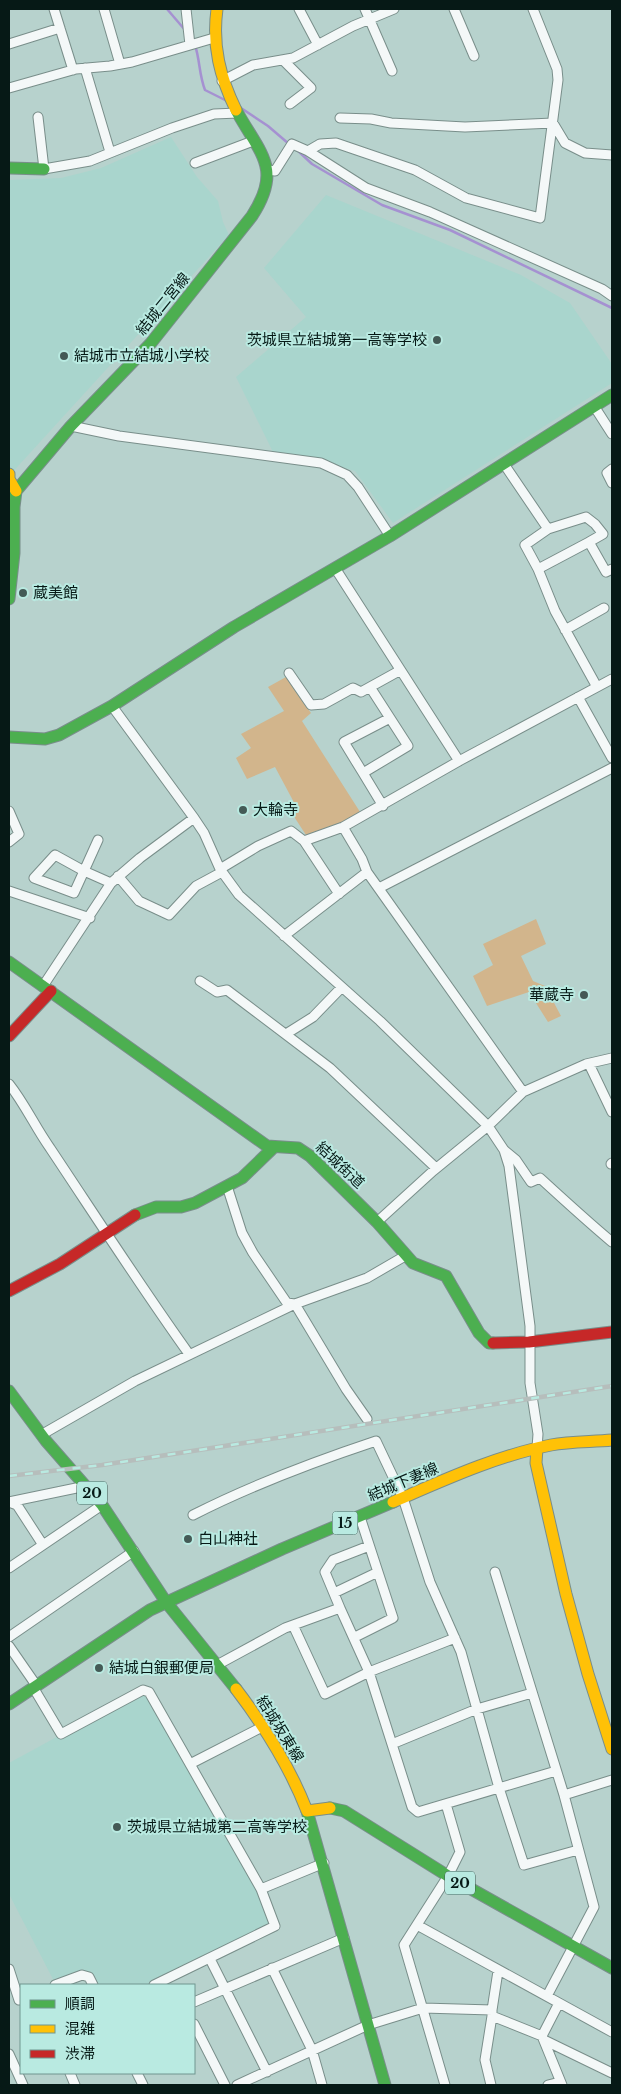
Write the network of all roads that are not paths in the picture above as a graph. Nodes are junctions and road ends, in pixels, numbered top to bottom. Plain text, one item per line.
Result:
1 (54, 9) edge
2 (104, 9) edge
3 (186, 9) edge
4 (216, 9) edge
5 (299, 9) edge
6 (365, 9) edge
7 (394, 9) edge
8 (454, 9) edge
9 (533, 9) edge
10 (370, 19) junction
11 (60, 28) junction
12 (214, 38) junction
13 (9, 44) edge
14 (190, 45) junction
15 (318, 45) junction
16 (474, 56) dead end
17 (283, 60) junction
18 (120, 64) junction
19 (85, 68) junction
20 (73, 70) junction
21 (392, 71) dead end
22 (222, 81) junction
23 (13, 87) edge
24 (9, 94) edge
25 (290, 104) dead end
26 (238, 112) junction
27 (38, 117) dead end
28 (340, 118) dead end
29 (553, 123) junction
30 (253, 141) junction
31 (308, 151) junction
32 (110, 152) junction
33 (612, 155) edge
34 (195, 163) dead end
35 (9, 168) edge
36 (44, 169) junction
37 (268, 170) junction
38 (612, 296) edge
39 (612, 395) edge
40 (594, 406) junction
41 (71, 426) junction
42 (612, 434) edge
43 (504, 464) junction
44 (612, 469) edge
45 (9, 474) edge
46 (612, 483) edge
47 (16, 491) junction
48 (11, 507) edge
49 (548, 528) junction
50 (390, 536) junction
51 (589, 542) junction
52 (335, 568) junction
53 (538, 569) junction
54 (612, 569) edge
55 (10, 578) edge
56 (9, 599) edge
57 (604, 608) dead end
58 (565, 630) junction
59 (399, 671) junction
60 (289, 674) dead end
61 (612, 679) edge
62 (370, 687) junction
63 (597, 687) junction
64 (578, 697) junction
65 (112, 706) junction
66 (390, 718) junction
67 (9, 737) edge
68 (612, 758) edge
69 (458, 761) junction
70 (612, 768) edge
71 (363, 772) junction
72 (383, 806) junction
73 (9, 810) edge
74 (194, 818) junction
75 (343, 828) junction
76 (98, 840) dead end
77 (304, 841) junction
78 (9, 842) edge
79 (84, 871) junction
80 (221, 871) junction
81 (367, 872) junction
82 (118, 876) junction
83 (112, 883) junction
84 (379, 888) junction
85 (9, 891) edge
86 (339, 894) junction
87 (90, 918) junction
88 (284, 936) junction
89 (9, 962) edge
90 (200, 980) dead end
91 (342, 987) junction
92 (47, 988) junction
93 (286, 1034) junction
94 (9, 1036) edge
95 (612, 1058) edge
96 (589, 1064) junction
97 (9, 1084) edge
98 (523, 1092) junction
99 (612, 1112) edge
100 (488, 1126) junction
101 (274, 1147) junction
102 (504, 1150) junction
103 (436, 1168) junction
104 (227, 1186) junction
105 (377, 1222) junction
106 (106, 1232) junction
107 (612, 1242) edge
108 (405, 1256) junction
109 (9, 1291) edge
110 (295, 1304) junction
111 (612, 1332) edge
112 (529, 1342) junction
113 (189, 1354) junction
114 (9, 1391) edge
115 (367, 1419) dead end
116 (41, 1435) junction
117 (612, 1440) edge
118 (537, 1448) junction
119 (86, 1486) junction
120 (403, 1498) junction
121 (9, 1502) edge
122 (102, 1505) junction
123 (193, 1515) dead end
124 (360, 1517) junction
125 (43, 1545) junction
126 (370, 1546) junction
127 (134, 1551) junction
128 (9, 1568) edge
129 (378, 1572) junction
130 (495, 1572) dead end
131 (334, 1592) junction
132 (166, 1602) junction
133 (340, 1608) junction
134 (293, 1625) junction
135 (9, 1637) edge
136 (354, 1637) junction
137 (455, 1638) junction
138 (9, 1646) edge
139 (216, 1664) junction
140 (369, 1672) junction
141 (34, 1686) junction
142 (532, 1693) junction
143 (9, 1704) edge
144 (477, 1709) junction
145 (264, 1726) junction
146 (392, 1744) junction
147 (612, 1748) edge
148 (190, 1764) junction
149 (556, 1771) junction
150 (612, 1780) edge
151 (499, 1788) junction
152 (564, 1796) junction
153 (446, 1804) junction
154 (307, 1811) junction
155 (578, 1850) junction
156 (324, 1863) junction
157 (448, 1876) junction
158 (261, 1889) junction
159 (418, 1925) junction
160 (344, 1938) junction
161 (573, 1948) junction
162 (210, 1959) junction
163 (272, 1968) junction
164 (612, 1968) edge
165 (9, 1969) edge
166 (498, 1971) junction
167 (58, 1984) edge
168 (92, 1984) edge
169 (156, 1984) edge
170 (225, 1988) junction
171 (547, 1996) junction
172 (20, 1999) edge
173 (195, 2002) edge
174 (559, 2002) junction
175 (9, 2004) edge
176 (423, 2008) junction
177 (492, 2013) junction
178 (368, 2025) junction
179 (195, 2026) edge
180 (612, 2032) edge
181 (543, 2038) junction
182 (312, 2050) junction
183 (10, 2059) edge
184 (267, 2072) junction
185 (612, 2073) edge
186 (137, 2074) edge
187 (561, 2084) edge
188 (23, 2085) edge
189 (143, 2085) edge
190 (225, 2085) edge
191 (237, 2085) edge
192 (322, 2085) edge
193 (385, 2085) edge
194 (445, 2085) edge
195 (491, 2085) edge
196 (548, 2085) edge

1 - 11 street
2 - 18 street
3 - 14 street
4 - 12 main road
5 - 15 street
6 - 10 street
7 - 10 street
8 - 16 street
9 - 29 street
10 - 15 street
10 - 21 street
11 - 13 street
11 - 20 street
12 - 14 street
12 - 22 main road
14 - 18 street
15 - 17 street
17 - 22 street
17 - 25 street
18 - 19 street
19 - 20 street
19 - 32 street
20 - 23 street
22 - 26 main road
23 - 24 street
26 - 30 main road
26 - 32 street
27 - 36 street
28 - 29 street
29 - 31 street
29 - 33 street
30 - 34 street
30 - 37 main road
31 - 37 street
31 - 38 street
32 - 36 street
35 - 36 main road
37 - 41 main road, 結城二宮線
39 - 40 main road
40 - 42 street
40 - 43 main road
41 - 47 main road, 結城二宮線
41 - 50 street
43 - 49 street
43 - 50 main road
44 - 46 street
45 - 47 main road
47 - 48 main road
48 - 55 main road
49 - 51 street
49 - 53 street
50 - 52 main road
51 - 53 street
51 - 54 street
52 - 59 street
52 - 65 main road
53 - 58 street
55 - 56 main road
57 - 58 street
58 - 63 street
59 - 62 street
59 - 69 street
60 - 62 street
61 - 63 street
62 - 66 street
63 - 64 street
64 - 68 street
64 - 69 street
65 - 67 main road
65 - 74 street
66 - 71 street
66 - 71 street
69 - 72 street
70 - 84 street
71 - 72 street
72 - 75 street
73 - 78 street
74 - 80 street
74 - 82 street
75 - 77 street
75 - 81 street
76 - 79 street
77 - 80 street
77 - 86 street
79 - 79 street
79 - 83 street
80 - 82 street
80 - 88 street
81 - 84 street
81 - 86 street
82 - 83 street
83 - 87 street
84 - 98 street
85 - 87 street
86 - 88 street
87 - 92 street
88 - 91 street
89 - 92 main road, 結城街道
90 - 93 street
91 - 93 street
91 - 100 street
92 - 94 main road
92 - 101 main road, 結城街道
93 - 103 street
95 - 96 street
96 - 98 street
96 - 99 street
97 - 106 street
98 - 100 street
100 - 102 street
100 - 103 street
101 - 104 main road
101 - 105 main road, 結城街道
102 - 107 street
102 - 112 street
103 - 105 street
104 - 106 main road
104 - 110 street
105 - 108 main road, 結城街道
106 - 109 main road
106 - 113 street
108 - 110 street
108 - 112 main road, 結城街道
110 - 113 street
110 - 115 street
111 - 112 main road, 結城街道
112 - 118 street
113 - 116 street
114 - 116 main road, 結城坂東線 / 20
116 - 119 main road, 結城坂東線 / 20
117 - 118 main road, 結城下妻線 / 15
118 - 120 main road, 結城下妻線 / 15
118 - 147 main road
119 - 121 street
119 - 122 main road, 結城坂東線 / 20
120 - 123 street
120 - 124 main road, 結城下妻線 / 15
120 - 137 street
121 - 125 street
122 - 125 street
122 - 127 main road, 結城坂東線 / 20
124 - 126 street
124 - 132 main road, 結城下妻線 / 15
125 - 128 street
126 - 129 street
126 - 131 street
127 - 132 main road, 結城坂東線 / 20
127 - 135 street
129 - 131 street
129 - 136 street
130 - 142 street
131 - 133 street
132 - 139 main road, 結城坂東線 / 20
132 - 141 main road, 結城下妻線 / 15
133 - 134 street
133 - 136 street
134 - 139 street
134 - 140 street
136 - 140 street
137 - 140 street
137 - 144 street
138 - 141 street
139 - 145 main road, 結城坂東線 / 20
140 - 146 street
141 - 143 main road, 結城下妻線 / 15
141 - 148 street
142 - 144 street
142 - 149 street
144 - 146 street
144 - 151 street
145 - 148 street
145 - 154 main road, 結城坂東線 / 20
146 - 153 street
148 - 158 street
149 - 151 street
149 - 152 street
150 - 152 street
151 - 153 street
151 - 155 street
152 - 155 street
153 - 157 street
154 - 156 main road, 結城坂東線
154 - 157 main road, 20
155 - 161 street
156 - 158 street
156 - 160 main road, 結城坂東線
157 - 159 street
157 - 161 main road, 20
158 - 162 street
159 - 166 street
159 - 176 street
160 - 163 street
160 - 178 main road, 結城坂東線
161 - 164 main road, 20
161 - 171 street
162 - 169 street
162 - 170 street
163 - 170 street
163 - 182 street
165 - 172 street
166 - 171 street
166 - 177 street
167 - 168 street
170 - 173 street
170 - 184 street
171 - 174 street
172 - 175 street
174 - 180 street
174 - 181 street
176 - 177 street
176 - 178 street
176 - 194 street
177 - 181 street
177 - 195 street
178 - 182 street
178 - 193 main road, 結城坂東線
179 - 190 street
181 - 185 street
181 - 187 street
182 - 184 street
182 - 192 street
183 - 188 street
184 - 191 street
186 - 189 street
187 - 196 street

